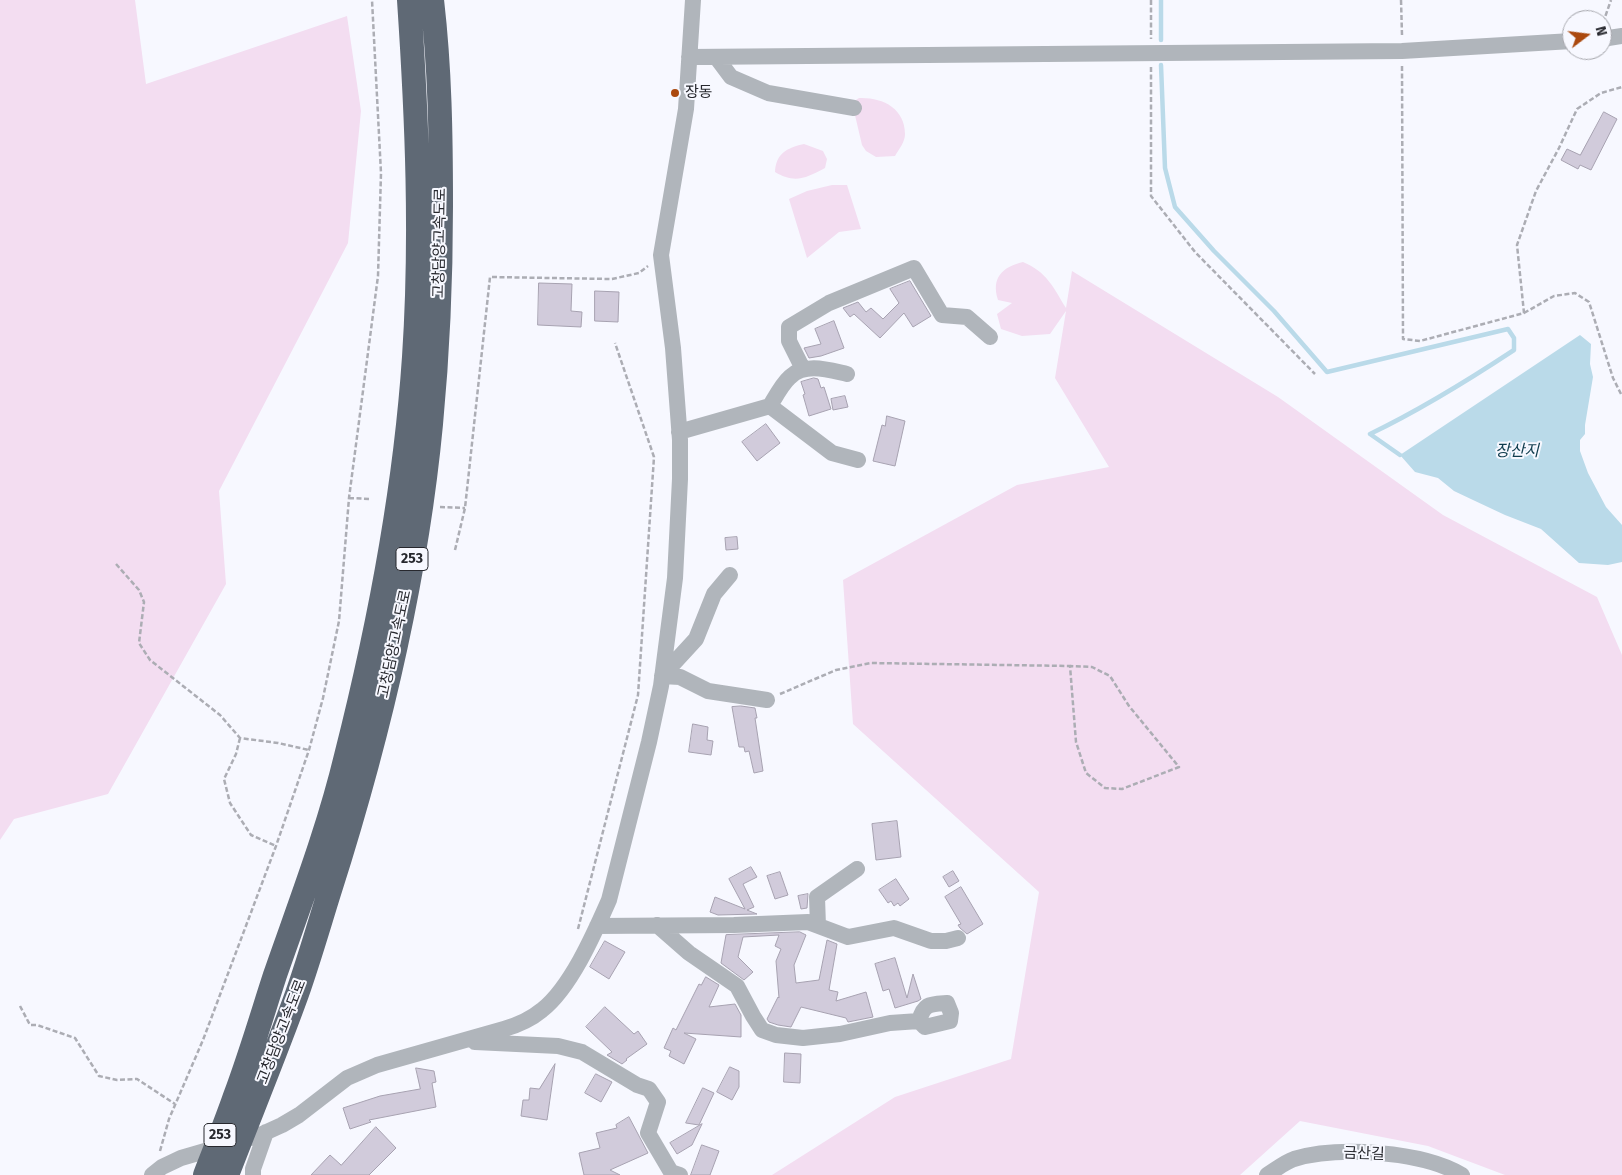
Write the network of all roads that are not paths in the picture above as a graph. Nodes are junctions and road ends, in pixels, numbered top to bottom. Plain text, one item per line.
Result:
1 (409, 0) edge
2 (432, 0) edge
3 (693, 0) edge
4 (1562, 42) edge
5 (689, 57) junction
6 (716, 57) junction
7 (854, 108) dead end
8 (990, 337) dead end
9 (803, 369) junction
10 (847, 374) dead end
11 (770, 406) junction
12 (679, 432) junction
13 (858, 460) dead end
14 (730, 576) dead end
15 (662, 676) junction
16 (767, 700) road end
17 (857, 869) dead end
18 (656, 925) junction
19 (597, 926) junction
20 (818, 926) junction
21 (958, 938) dead end
22 (919, 1021) dead end
23 (460, 1042) junction
24 (246, 1096) junction
25 (266, 1132) junction
26 (153, 1174) edge
27 (205, 1175) edge
28 (227, 1175) edge
29 (253, 1175) edge
30 (680, 1175) edge
31 (1268, 1175) edge
32 (1462, 1175) edge

1 - 24 highway, 고창담양고속도로 / 253
2 - 24 highway, 고창담양고속도로 / 253
3 - 5 street
4 - 6 street
5 - 6 street
5 - 12 street
6 - 7 street
8 - 9 street
9 - 10 street
9 - 11 street
11 - 12 street
11 - 13 street
12 - 15 street
14 - 15 street
15 - 16 street
15 - 19 street
17 - 20 street
18 - 19 street
18 - 20 street
18 - 22 street
19 - 23 street
20 - 21 street
23 - 25 street
23 - 30 street
24 - 27 highway, 고창담양고속도로 / 253
24 - 28 highway, 고창담양고속도로 / 253
25 - 26 street
25 - 29 street
31 - 32 street, 금산길

